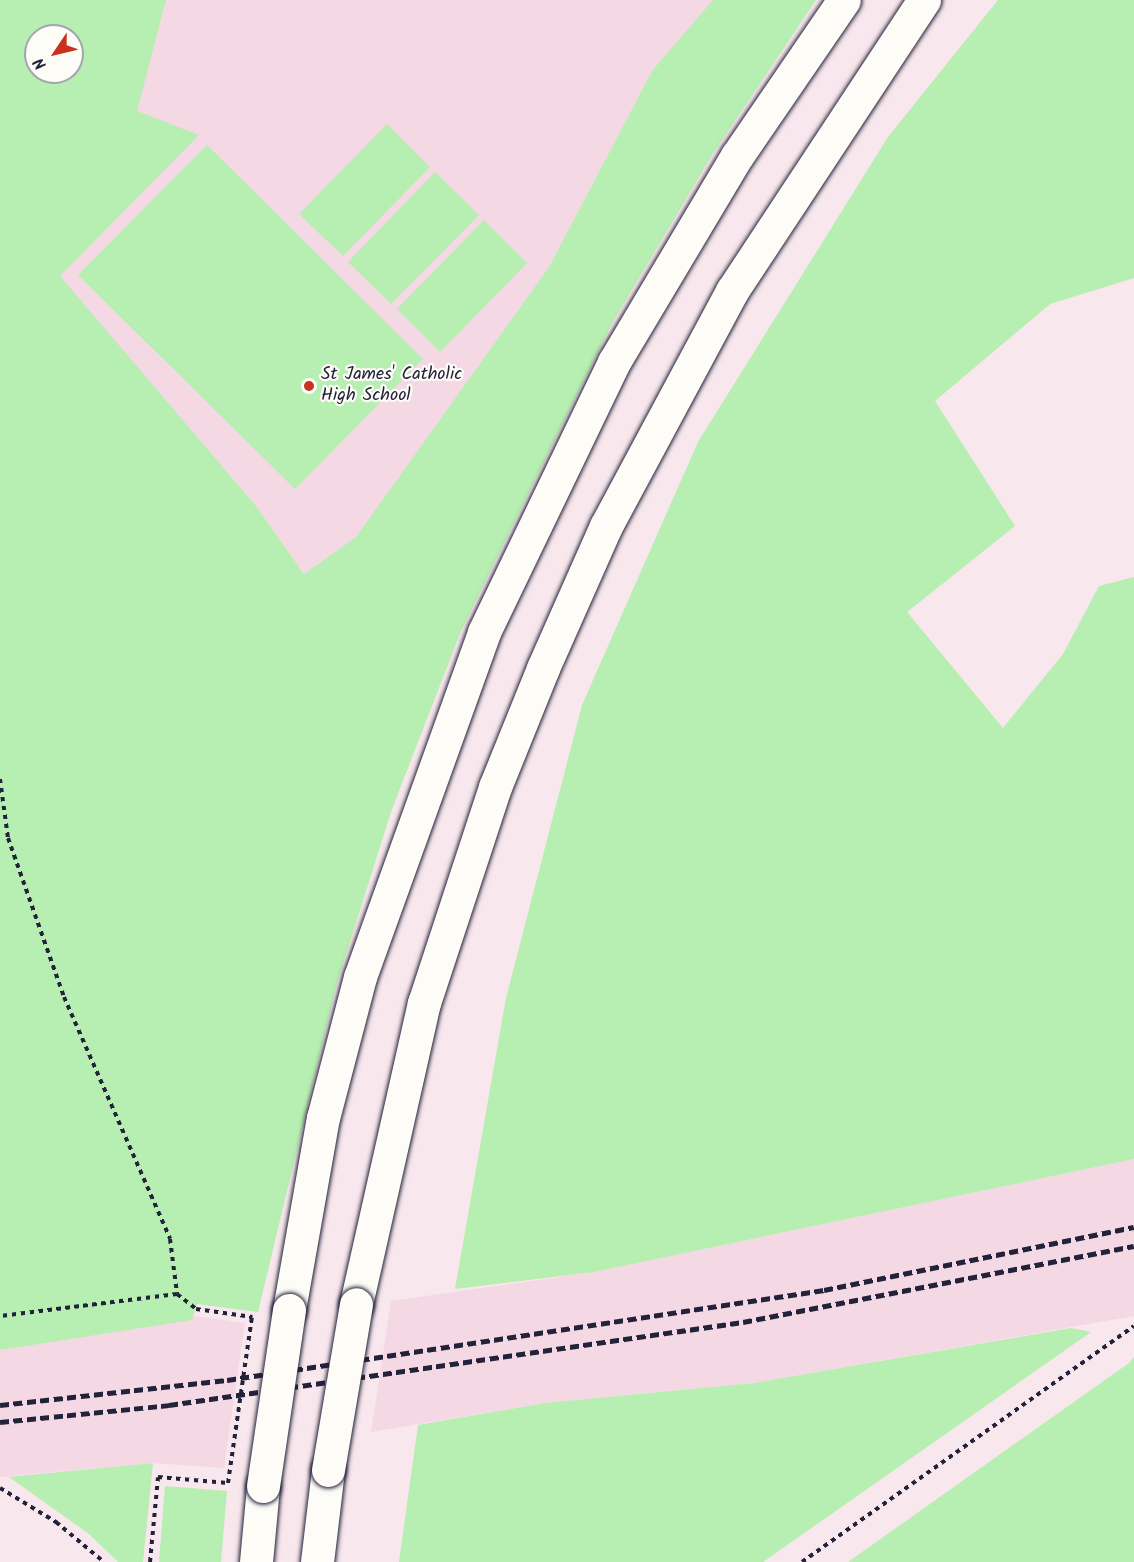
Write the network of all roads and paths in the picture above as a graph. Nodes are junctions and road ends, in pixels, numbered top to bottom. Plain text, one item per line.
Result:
1 (844, 0) edge
2 (924, 0) edge
3 (0, 779) edge
4 (177, 1294) junction
5 (0, 1316) edge
6 (1134, 1326) edge
7 (0, 1488) edge
8 (104, 1562) edge
9 (150, 1562) edge
10 (256, 1562) edge
11 (317, 1562) edge
12 (802, 1562) edge

1 - 10 highway, bridge
2 - 11 highway, bridge
3 - 4 path
4 - 5 path
4 - 9 path, bridge
6 - 12 path
7 - 8 path

